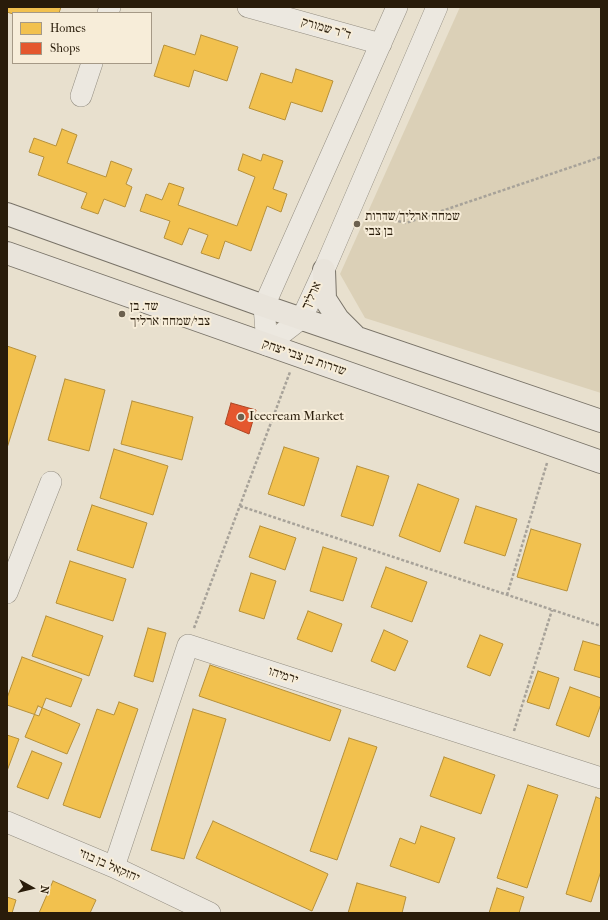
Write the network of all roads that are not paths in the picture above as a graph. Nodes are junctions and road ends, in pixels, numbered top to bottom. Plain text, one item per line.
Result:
1 (248, 7) edge
2 (397, 7) edge
3 (437, 7) edge
4 (381, 44) junction
5 (92, 64) edge
6 (81, 96) dead end
7 (7, 214) edge
8 (7, 253) edge
9 (324, 270) junction
10 (264, 306) junction
11 (302, 318) junction
12 (357, 337) junction
13 (267, 345) junction
14 (601, 422) edge
15 (601, 462) edge
16 (51, 482) dead end
17 (7, 593) edge
18 (601, 778) edge
19 (7, 822) edge
20 (114, 867) junction
21 (210, 913) edge

1 - 4 street, ד"ר שמורק
2 - 4 street
3 - 9 street, ארליך
4 - 10 street
5 - 6 street
7 - 10 main road
8 - 13 main road, שדרות בן צבי יצחק
9 - 11 street, ארליך
9 - 12 main road
10 - 11 main road
10 - 13 street
11 - 12 main road
11 - 13 street, ארליך
12 - 14 main road
13 - 15 main road, שדרות בן צבי יצחק
16 - 17 street
18 - 20 street, ירמיהו
19 - 20 street, יחזקאל בן בוזי
20 - 21 street, יחזקאל בן בוזי

